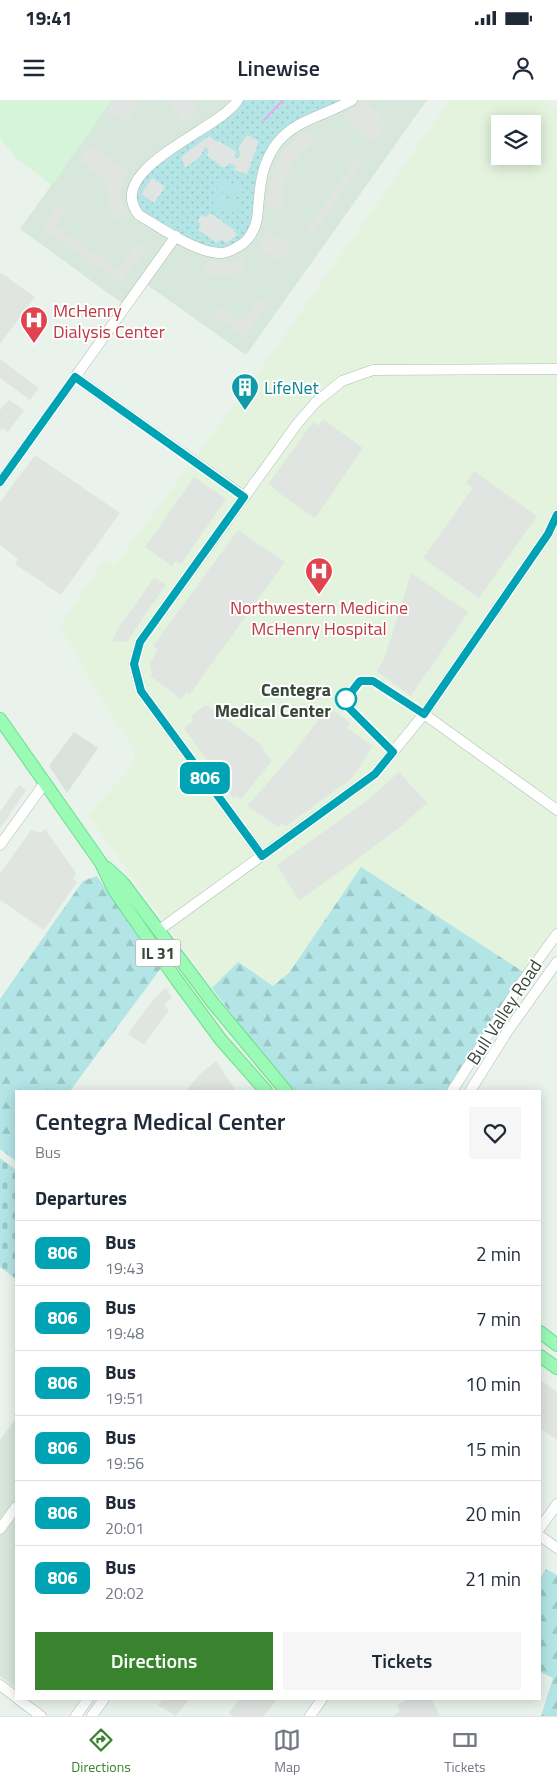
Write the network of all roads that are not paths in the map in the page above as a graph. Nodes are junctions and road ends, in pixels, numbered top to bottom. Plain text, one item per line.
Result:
1 (238, 100) edge
2 (352, 100) edge
3 (176, 236) junction
4 (557, 369) edge
5 (75, 377) junction
6 (0, 482) edge
7 (244, 497) junction
8 (557, 515) edge
9 (424, 714) junction
10 (0, 719) edge
11 (44, 784) junction
12 (557, 810) edge
13 (0, 845) edge
14 (262, 856) junction
15 (101, 863) junction
16 (159, 930) junction
17 (557, 934) edge
18 (557, 962) edge
19 (265, 1090) edge
20 (285, 1090) edge
21 (453, 1090) edge
22 (471, 1090) edge
23 (541, 1333) edge
24 (557, 1346) edge
25 (541, 1357) edge
26 (557, 1368) edge
27 (557, 1504) edge
28 (15, 1508) edge
29 (541, 1527) edge
30 (0, 1530) edge
31 (541, 1537) edge
32 (557, 1548) edge
33 (0, 1685) edge
34 (15, 1696) edge
35 (20, 1700) edge
36 (87, 1700) edge
37 (103, 1700) edge
38 (321, 1700) edge
39 (41, 1716) edge
40 (76, 1716) edge
41 (92, 1716) edge
42 (310, 1716) edge

1 - 3 street
2 - 3 street
3 - 5 street
4 - 7 street
5 - 6 street
5 - 7 street
7 - 14 street
8 - 9 street
9 - 12 street
9 - 14 street
10 - 11 main road, IL 31
11 - 13 street
11 - 15 main road, IL 31
14 - 16 street
15 - 16 main road, IL 31
15 - 19 main road, IL 31
16 - 20 main road, IL 31
17 - 21 street, Bull Valley Road
18 - 22 street, Bull Valley Road
23 - 24 main road
25 - 26 main road
27 - 29 street
28 - 30 street
31 - 32 street
33 - 34 street
35 - 39 street
36 - 40 street
37 - 41 street
38 - 42 street

